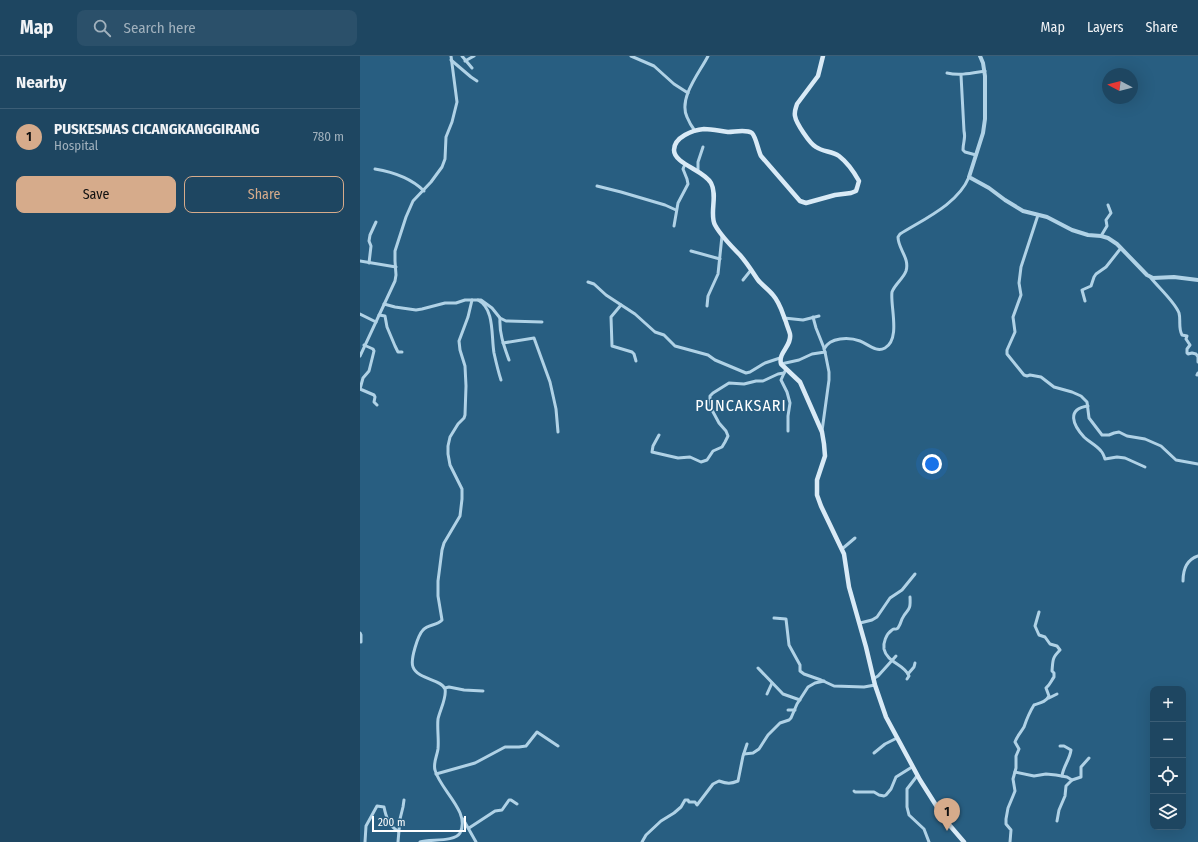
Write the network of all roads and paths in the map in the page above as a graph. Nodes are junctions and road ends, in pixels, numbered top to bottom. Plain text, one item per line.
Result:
1 (462, 56) edge
2 (474, 56) edge
3 (631, 56) edge
4 (708, 56) edge
5 (823, 56) edge
6 (980, 56) edge
7 (451, 58) edge
8 (465, 60) junction
9 (472, 68) dead end
10 (985, 71) junction
11 (947, 73) dead end
12 (961, 75) junction
13 (477, 82) dead end
14 (688, 93) junction
15 (694, 131) junction
16 (703, 147) dead end
17 (976, 155) junction
18 (685, 164) junction
19 (375, 169) dead end
20 (698, 171) junction
21 (969, 177) junction
22 (597, 186) dead end
23 (424, 191) junction
24 (1108, 205) dead end
25 (676, 210) junction
26 (1038, 215) junction
27 (376, 222) dead end
28 (674, 226) dead end
29 (722, 236) junction
30 (1102, 236) junction
31 (1121, 248) junction
32 (691, 251) dead end
33 (720, 259) junction
34 (360, 261) edge
35 (369, 263) junction
36 (396, 267) junction
37 (751, 270) junction
38 (1151, 278) junction
39 (743, 280) dead end
40 (1198, 280) edge
41 (588, 282) dead end
42 (474, 300) junction
43 (1085, 301) dead end
44 (384, 304) junction
45 (621, 305) junction
46 (707, 306) dead end
47 (360, 314) edge
48 (379, 314) junction
49 (819, 316) dead end
50 (813, 317) junction
51 (500, 318) junction
52 (784, 318) junction
53 (376, 322) junction
54 (542, 322) dead end
55 (503, 343) junction
56 (364, 345) junction
57 (824, 348) junction
58 (402, 352) dead end
59 (825, 352) junction
60 (360, 356) edge
61 (780, 358) junction
62 (509, 360) dead end
63 (636, 361) dead end
64 (1198, 362) edge
65 (781, 364) junction
66 (785, 371) junction
67 (501, 380) dead end
68 (360, 389) edge
69 (377, 405) dead end
70 (1088, 406) junction
71 (558, 432) dead end
72 (788, 432) dead end
73 (822, 432) junction
74 (658, 435) dead end
75 (1198, 464) edge
76 (1145, 467) dead end
77 (854, 538) dead end
78 (842, 549) junction
79 (1198, 556) edge
80 (915, 574) dead end
81 (1183, 581) dead end
82 (910, 597) dead end
83 (1040, 612) dead end
84 (774, 618) dead end
85 (860, 623) junction
86 (360, 633) edge
87 (361, 642) edge
88 (896, 656) dead end
89 (891, 660) junction
90 (915, 663) dead end
91 (758, 668) dead end
92 (908, 674) junction
93 (873, 679) junction
94 (907, 679) dead end
95 (824, 681) junction
96 (772, 683) junction
97 (875, 685) junction
98 (444, 688) junction
99 (483, 691) dead end
100 (767, 694) dead end
101 (1057, 694) dead end
102 (1048, 699) junction
103 (800, 700) junction
104 (788, 710) dead end
105 (794, 710) junction
106 (897, 738) junction
107 (747, 744) dead end
108 (558, 746) dead end
109 (1060, 746) dead end
110 (744, 754) junction
111 (874, 754) dead end
112 (1089, 758) dead end
113 (912, 767) junction
114 (1015, 772) junction
115 (436, 774) junction
116 (917, 776) junction
117 (1062, 776) junction
118 (1072, 780) junction
119 (854, 791) dead end
120 (404, 800) dead end
121 (517, 804) dead end
122 (461, 815) junction
123 (1057, 821) dead end
124 (469, 828) junction
125 (398, 831) junction
126 (365, 842) edge
127 (398, 842) edge
128 (420, 842) edge
129 (476, 842) edge
130 (642, 842) edge
131 (930, 842) edge
132 (964, 842) edge
133 (1010, 842) edge

1 - 8 street
2 - 8 street
3 - 14 street
4 - 14 street
5 - 15 main road
6 - 10 street
7 - 13 street
7 - 23 street
8 - 9 street
10 - 12 street
10 - 17 street
11 - 12 street
12 - 17 street
14 - 15 street
15 - 18 main road
16 - 20 street
17 - 21 street
18 - 20 main road
18 - 25 street
19 - 23 street
20 - 29 main road
21 - 26 street
21 - 57 street
22 - 25 street
23 - 36 street
24 - 30 street
25 - 28 street
26 - 30 street
26 - 70 street
27 - 35 street
29 - 33 street
29 - 37 main road
30 - 31 street
31 - 38 street
31 - 43 street
32 - 33 street
33 - 46 street
34 - 35 street
35 - 36 street
36 - 44 street
37 - 39 street
37 - 52 main road
38 - 40 street
38 - 64 street
41 - 45 street
42 - 44 street
42 - 51 street
42 - 67 street
42 - 98 street
44 - 48 street
45 - 61 street
45 - 63 street
47 - 53 street
48 - 53 street
48 - 58 street
49 - 50 street
50 - 52 street
50 - 57 street
51 - 54 street
51 - 55 street
52 - 61 main road
53 - 56 street
55 - 62 street
55 - 71 street
56 - 60 street
56 - 68 street
57 - 59 street
59 - 65 street
59 - 73 street
61 - 65 main road
65 - 66 main road
66 - 72 street
66 - 73 main road
66 - 74 street
68 - 69 street
70 - 75 street
70 - 76 street
73 - 78 main road
77 - 78 street
78 - 85 main road
79 - 81 street
80 - 85 street
82 - 89 street
83 - 102 street
84 - 95 street
85 - 93 main road
86 - 87 street
88 - 89 street
89 - 92 street
89 - 93 street
90 - 92 street
91 - 96 street
92 - 94 street
93 - 97 main road
95 - 97 street
95 - 103 street
96 - 100 street
96 - 103 street
97 - 106 main road
98 - 99 street
98 - 115 street
101 - 102 street
102 - 114 street
103 - 105 street
104 - 105 street
105 - 110 street
106 - 111 street
106 - 113 main road
107 - 110 street
108 - 115 street
109 - 117 street
110 - 130 street
112 - 118 street
113 - 116 main road
113 - 119 street
114 - 117 street
114 - 133 street
115 - 122 street
116 - 131 street
116 - 132 main road
117 - 118 street
118 - 123 street
120 - 125 street
121 - 124 street
122 - 124 street
122 - 128 street
124 - 129 street
125 - 126 street
125 - 127 street

